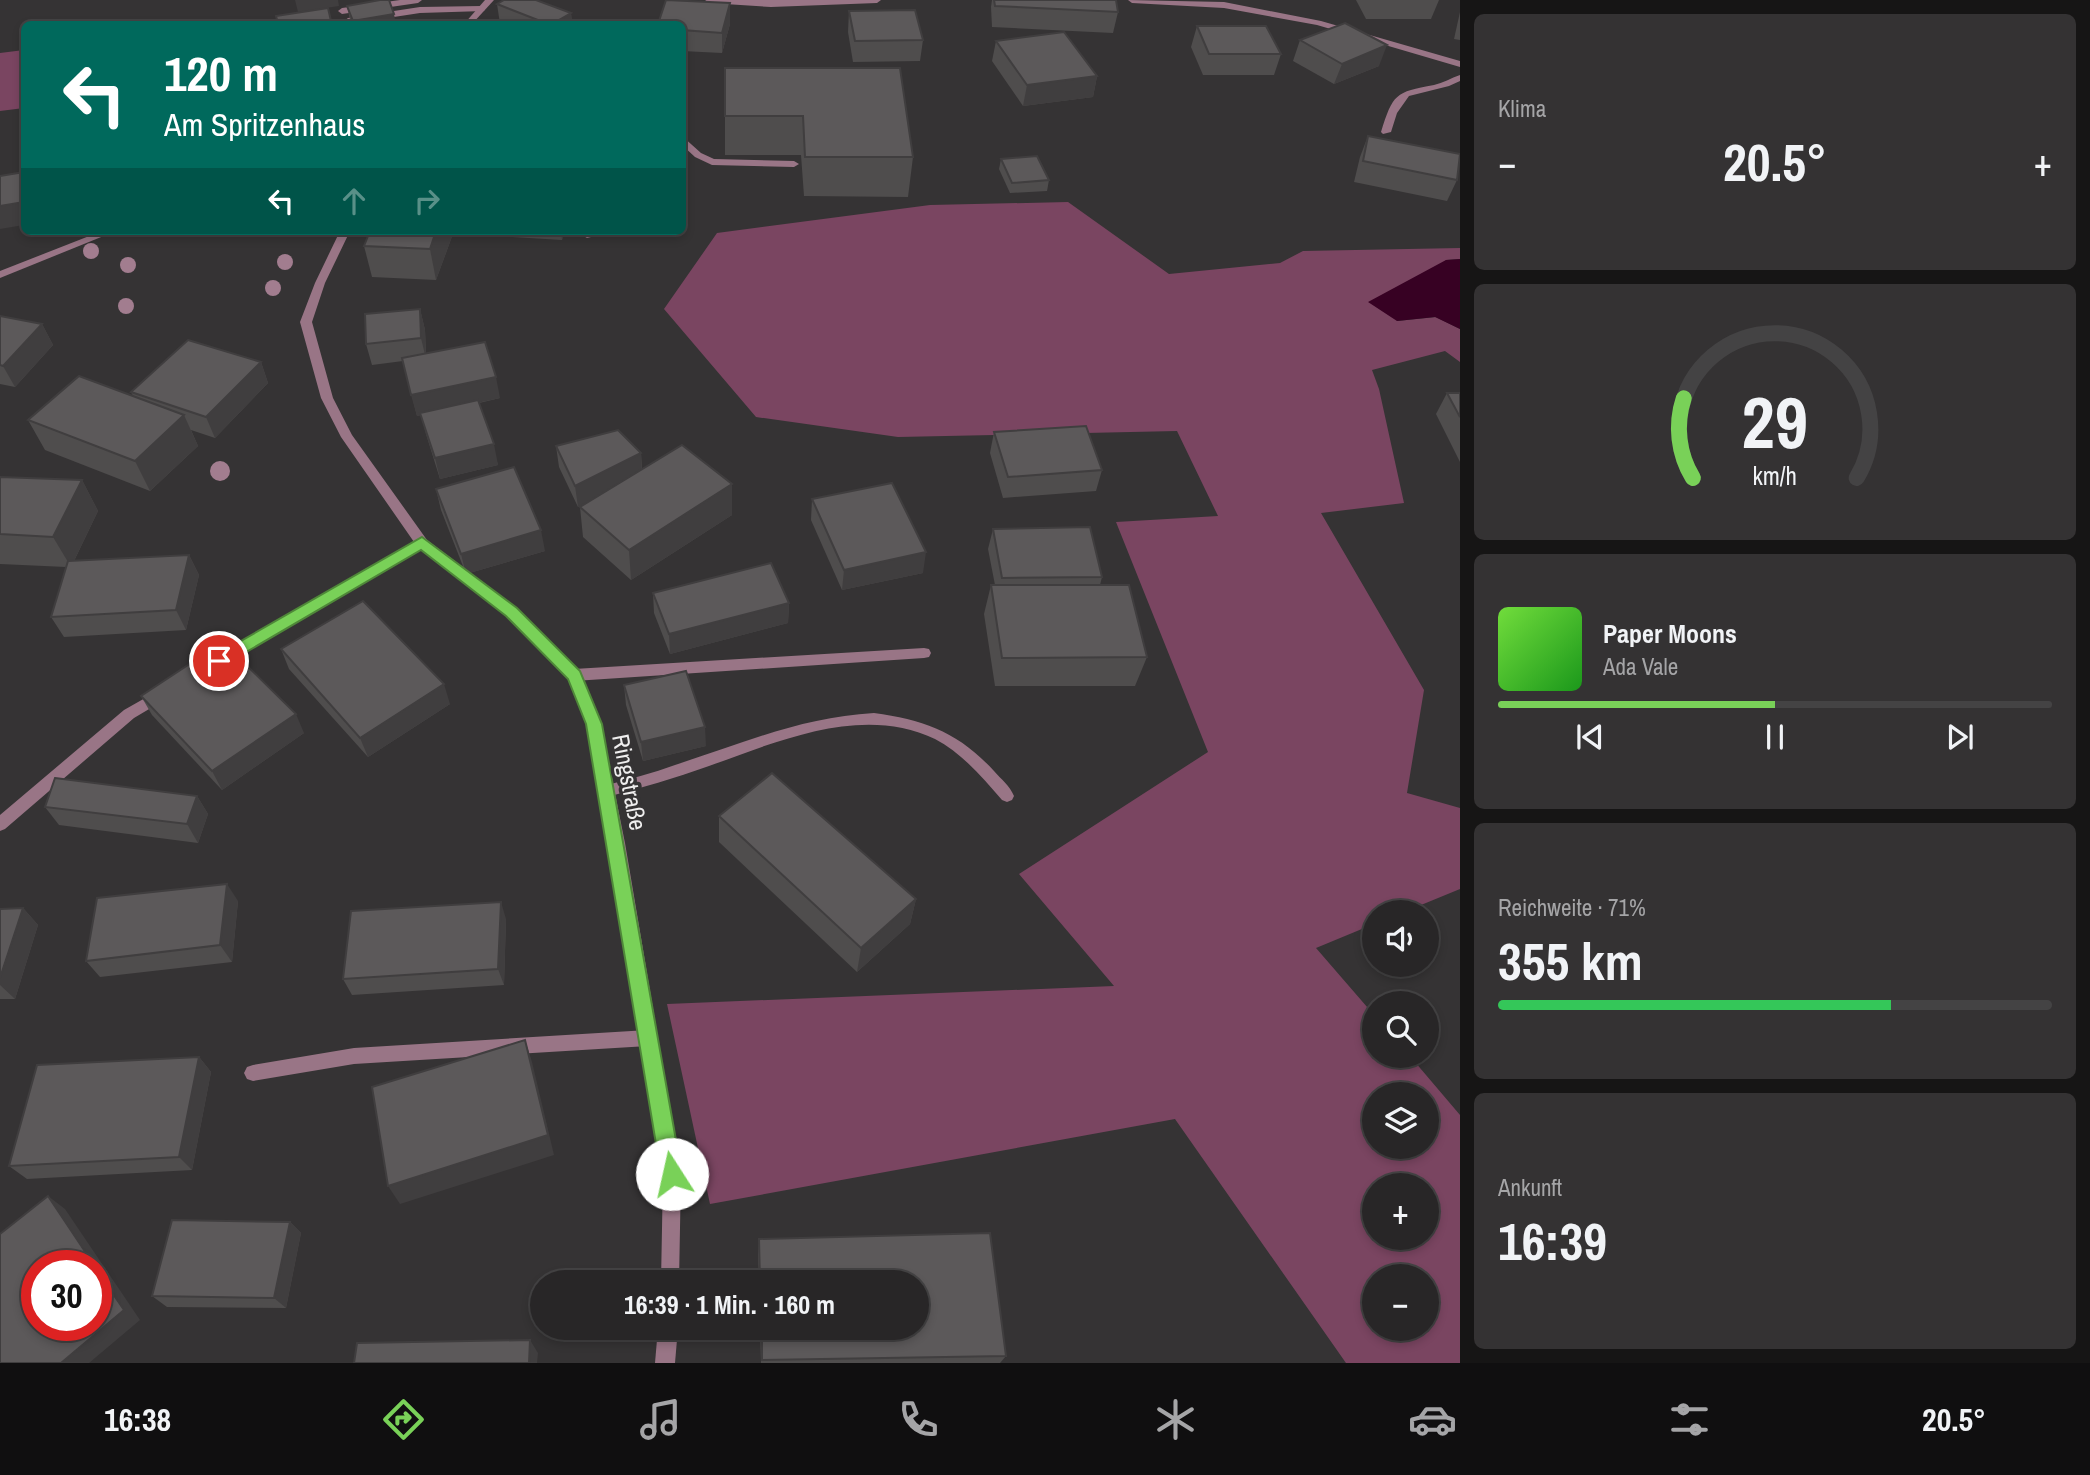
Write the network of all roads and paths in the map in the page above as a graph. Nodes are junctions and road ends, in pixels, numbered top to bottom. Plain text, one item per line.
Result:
1 (418, 0) edge
2 (490, 0) edge
3 (709, 0) edge
4 (877, 0) edge
5 (1132, 0) edge
6 (771, 2) edge
7 (481, 9) junction
8 (342, 11) dead end
9 (348, 21) edge
10 (471, 21) edge
11 (1460, 64) edge
12 (1460, 78) edge
13 (1386, 132) dead end
14 (686, 143) edge
15 (794, 164) dead end
16 (101, 235) edge
17 (343, 235) edge
18 (0, 275) edge
19 (422, 543) junction
20 (924, 653) dead end
21 (199, 673) edge
22 (574, 676) junction
23 (176, 686) edge
24 (607, 791) junction
25 (1007, 796) dead end
26 (0, 824) edge
27 (648, 1038) junction
28 (254, 1073) dead end
29 (670, 1270) edge
30 (667, 1340) edge
31 (665, 1363) edge

1 - 8 street
2 - 7 street
3 - 6 street
4 - 6 street
5 - 11 street
7 - 9 street
7 - 10 street
12 - 13 street
14 - 15 street
16 - 18 street
17 - 19 street, Ringstraße
19 - 21 street
19 - 22 street, Ringstraße
20 - 22 street
22 - 24 street, Ringstraße
23 - 26 street
24 - 25 street
24 - 27 street, Ringstraße
27 - 28 street
27 - 29 street, Ringstraße
30 - 31 street

